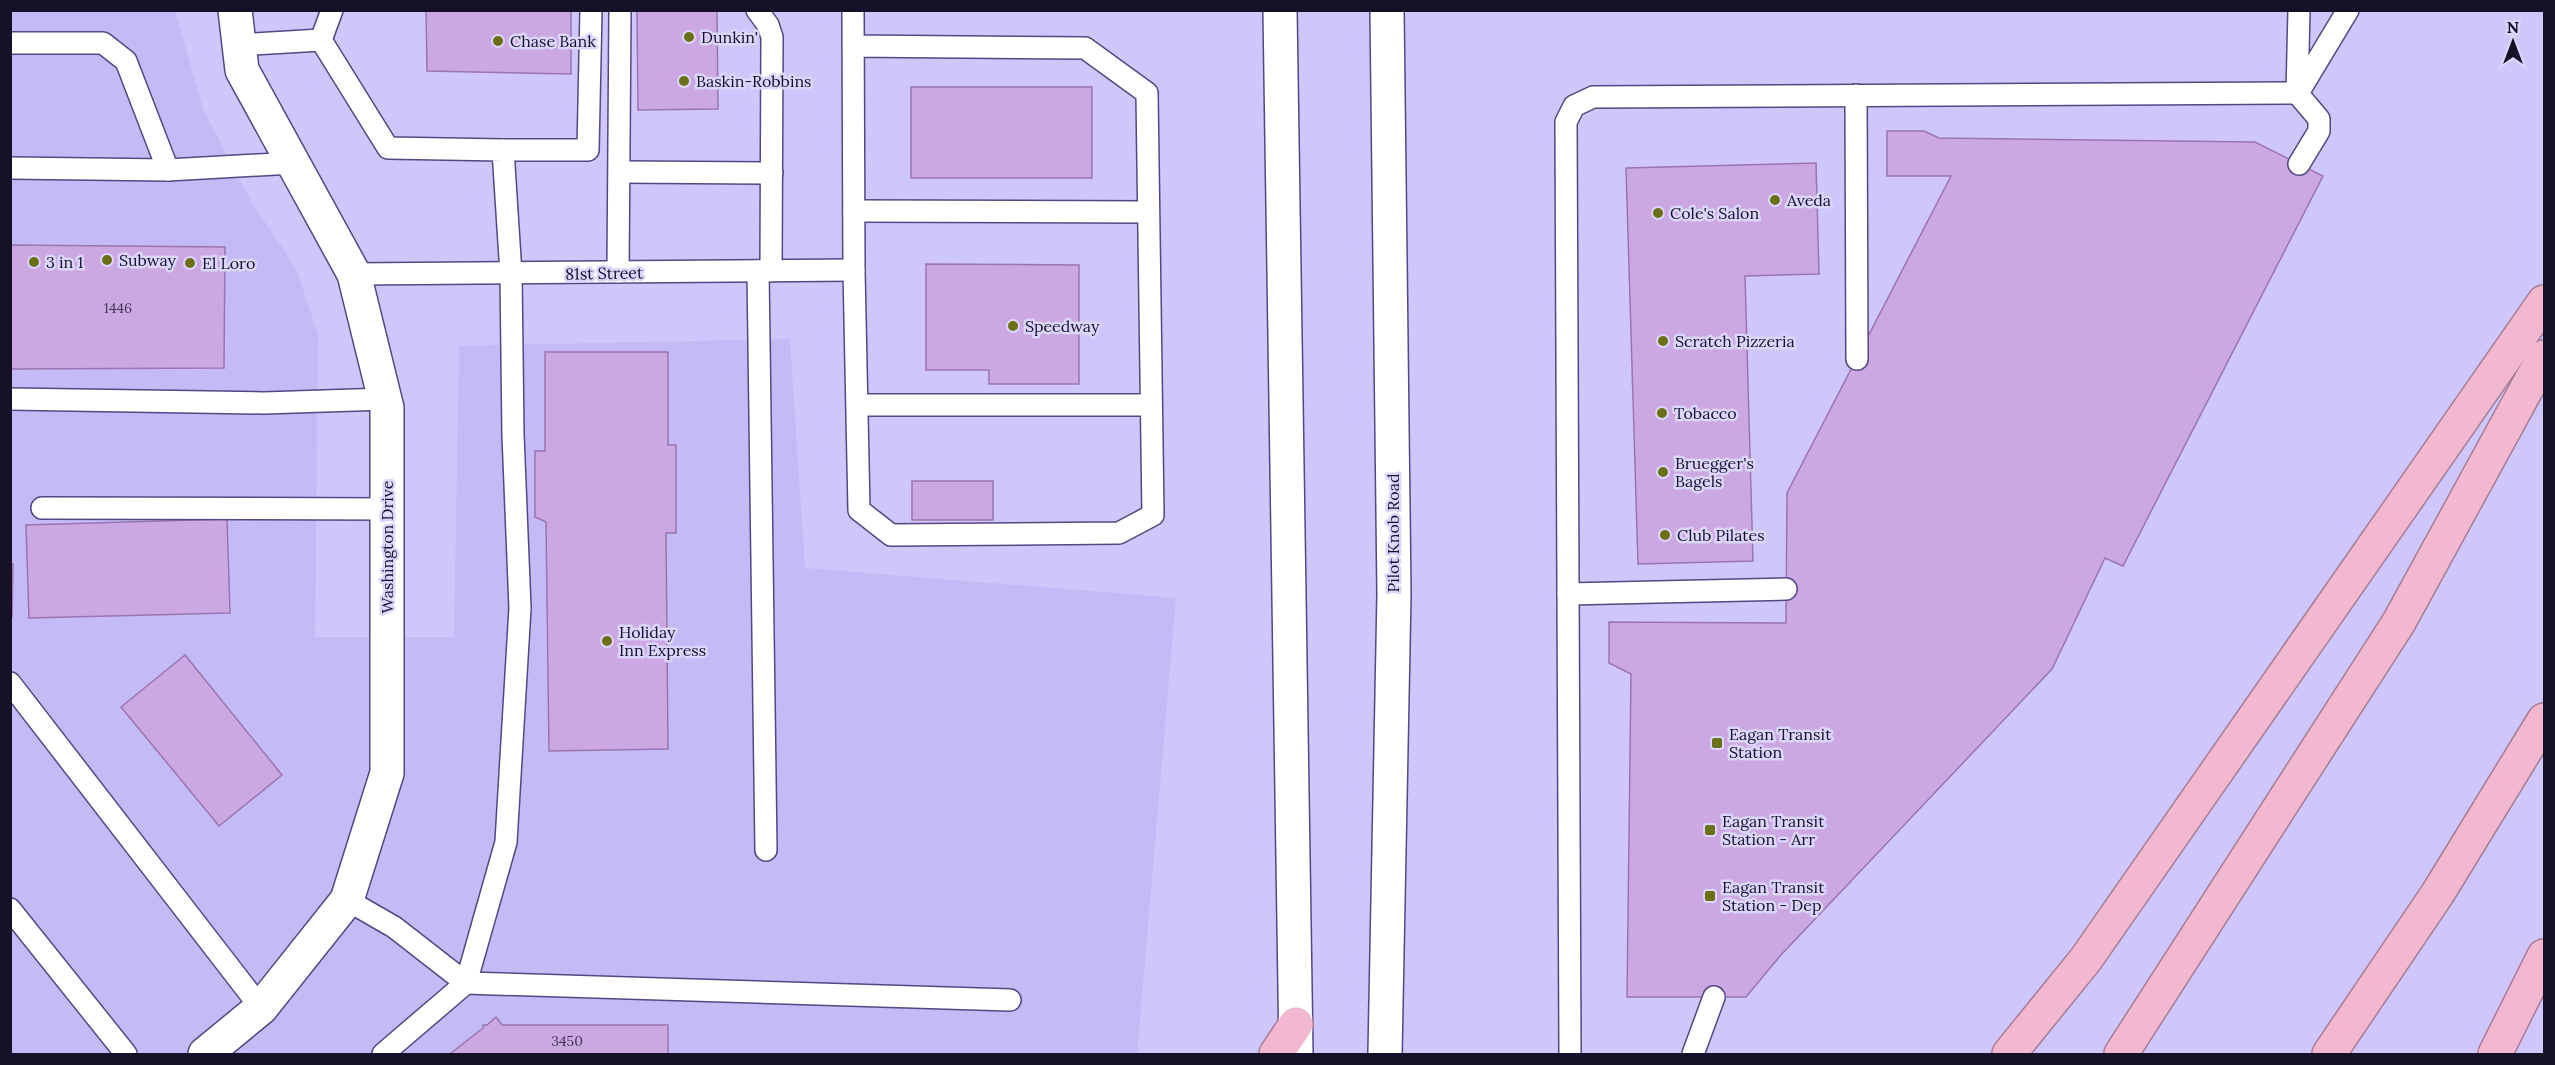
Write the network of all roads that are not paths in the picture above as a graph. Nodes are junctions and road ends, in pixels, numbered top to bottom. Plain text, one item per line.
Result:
1 (235, 10) edge
2 (333, 10) edge
3 (591, 10) edge
4 (620, 10) edge
5 (757, 10) edge
6 (853, 10) edge
7 (1280, 10) edge
8 (1387, 10) edge
9 (2299, 10) edge
10 (2348, 10) edge
11 (321, 40) junction
12 (10, 43) edge
13 (239, 45) junction
14 (853, 46) junction
15 (2297, 93) junction
16 (1856, 95) junction
17 (503, 150) junction
18 (293, 163) junction
19 (2299, 164) dead end
20 (10, 168) edge
21 (168, 170) junction
22 (620, 172) junction
23 (772, 173) junction
24 (854, 211) junction
25 (1148, 212) junction
26 (854, 270) junction
27 (764, 271) junction
28 (618, 272) junction
29 (354, 274) junction
30 (512, 274) junction
31 (2544, 302) edge
32 (2544, 357) edge
33 (1857, 359) dead end
34 (10, 399) edge
35 (385, 399) junction
36 (858, 405) junction
37 (1151, 405) junction
38 (42, 507) dead end
39 (387, 510) junction
40 (1786, 589) dead end
41 (1568, 594) junction
42 (10, 683) edge
43 (2544, 720) edge
44 (766, 850) dead end
45 (347, 900) junction
46 (10, 909) edge
47 (2544, 956) edge
48 (466, 982) junction
49 (1714, 997) dead end
50 (1010, 1000) dead end
51 (261, 1008) junction
52 (1296, 1039) edge
53 (126, 1054) edge
54 (205, 1054) edge
55 (383, 1054) edge
56 (1276, 1054) edge
57 (1385, 1054) edge
58 (1570, 1054) edge
59 (1692, 1054) edge
60 (2009, 1054) edge
61 (2121, 1054) edge
62 (2329, 1054) edge
63 (2494, 1054) edge

1 - 13 main road, Washington Drive
2 - 11 lane
3 - 17 lane
4 - 22 lane
5 - 23 lane
6 - 14 lane
7 - 52 main road
8 - 57 main road, Pilot Knob Road
9 - 15 lane
10 - 15 lane
11 - 13 lane
11 - 17 lane
12 - 21 lane
13 - 18 main road, Washington Drive
14 - 24 lane
14 - 25 lane
15 - 16 lane
15 - 19 lane
16 - 33 lane
16 - 41 lane
17 - 30 lane
18 - 21 lane
18 - 29 main road, Washington Drive
20 - 21 lane
22 - 23 lane
22 - 28 lane
23 - 27 lane
24 - 25 lane
24 - 26 lane
25 - 37 lane
26 - 27 lane, 81st Street
26 - 36 lane
27 - 28 lane, 81st Street
27 - 44 lane
28 - 30 lane, 81st Street
29 - 30 lane, 81st Street
29 - 35 main road, Washington Drive
30 - 48 lane
31 - 60 highway
32 - 61 highway
34 - 35 lane
35 - 39 main road, Washington Drive
36 - 37 lane
36 - 37 lane
38 - 39 lane
39 - 45 main road, Washington Drive
40 - 41 lane
41 - 58 lane
42 - 51 lane
43 - 62 highway
45 - 48 lane
45 - 51 main road, Washington Drive
46 - 53 lane
47 - 63 highway
48 - 50 lane
48 - 55 lane
49 - 59 lane
51 - 54 main road, Washington Drive
52 - 56 highway

